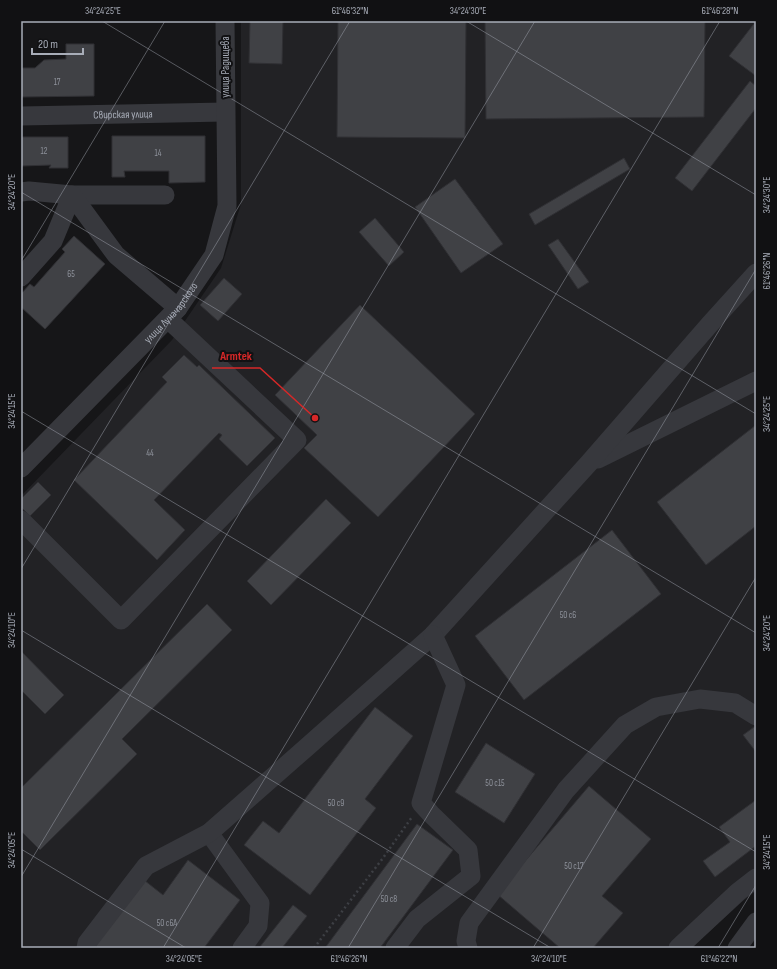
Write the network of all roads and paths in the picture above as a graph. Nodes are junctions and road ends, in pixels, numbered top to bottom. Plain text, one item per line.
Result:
1 (225, 21) edge
2 (225, 112) junction
3 (21, 116) edge
4 (21, 192) edge
5 (72, 195) junction
6 (165, 195) dead end
7 (756, 273) edge
8 (21, 277) edge
9 (173, 313) junction
10 (756, 381) edge
11 (589, 463) junction
12 (21, 468) edge
13 (21, 520) edge
14 (432, 635) junction
15 (756, 716) edge
16 (421, 803) junction
17 (209, 833) junction
18 (756, 878) edge
19 (756, 922) edge
20 (86, 948) edge
21 (242, 948) edge
22 (314, 948) edge
23 (395, 948) edge
24 (468, 948) edge
25 (678, 948) edge
26 (737, 948) edge

1 - 2 street, улица Радищева
2 - 3 street, Свирская улица
2 - 9 street, улица Луначарского
4 - 5 street
5 - 6 street
5 - 8 street
5 - 9 street
7 - 11 street
9 - 12 street, улица Луначарского
9 - 13 street
10 - 11 street
11 - 14 street
14 - 16 street
14 - 17 street
15 - 24 street
16 - 22 path
16 - 23 street
17 - 20 street
17 - 21 street
18 - 25 street
19 - 26 street

